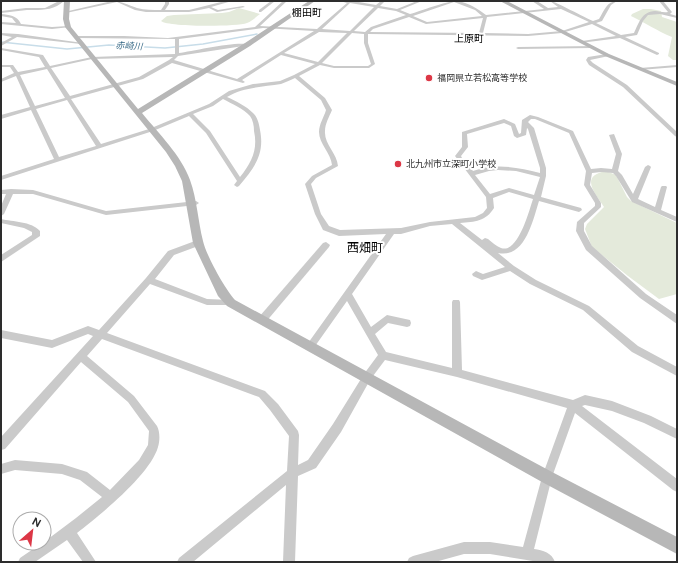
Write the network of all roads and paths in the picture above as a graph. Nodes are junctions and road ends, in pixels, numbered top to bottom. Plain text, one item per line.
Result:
1 (62, 1) edge
2 (67, 1) edge
3 (117, 1) edge
4 (167, 1) edge
5 (230, 1) edge
6 (244, 1) edge
7 (273, 1) edge
8 (285, 1) edge
9 (312, 1) edge
10 (342, 1) edge
11 (383, 1) edge
12 (420, 1) edge
13 (455, 1) edge
14 (503, 1) edge
15 (534, 1) edge
16 (552, 1) edge
17 (615, 1) edge
18 (661, 1) edge
19 (351, 2) edge
20 (610, 2) edge
21 (209, 7) junction
22 (377, 7) junction
23 (562, 8) junction
24 (397, 10) junction
25 (547, 10) junction
26 (162, 11) junction
27 (260, 11) dead end
28 (66, 12) junction
29 (523, 12) junction
30 (1, 14) edge
31 (664, 14) junction
32 (409, 15) junction
33 (485, 16) junction
34 (677, 17) edge
35 (1, 23) edge
36 (426, 23) junction
37 (593, 23) junction
38 (19, 25) junction
39 (32, 27) junction
40 (68, 27) junction
41 (256, 28) junction
42 (275, 28) junction
43 (317, 31) junction
44 (562, 32) junction
45 (350, 33) junction
46 (434, 33) junction
47 (1, 34) edge
48 (366, 34) junction
49 (481, 34) junction
50 (17, 36) junction
51 (619, 36) junction
52 (177, 39) junction
53 (79, 40) junction
54 (582, 42) junction
55 (1, 45) edge
56 (248, 45) junction
57 (592, 47) junction
58 (518, 48) dead end
59 (1, 49) edge
60 (281, 54) junction
61 (607, 54) junction
62 (657, 54) dead end
63 (177, 55) junction
64 (92, 58) junction
65 (171, 61) junction
66 (318, 64) junction
67 (1, 66) edge
68 (677, 66) edge
69 (49, 67) junction
70 (640, 69) junction
71 (206, 70) junction
72 (17, 74) junction
73 (296, 76) junction
74 (239, 80) junction
75 (1, 81) edge
76 (677, 84) edge
77 (114, 85) junction
78 (253, 86) junction
79 (222, 97) junction
80 (68, 98) junction
81 (33, 108) junction
82 (138, 112) junction
83 (190, 114) junction
84 (1, 117) edge
85 (524, 122) junction
86 (151, 130) junction
87 (612, 135) dead end
88 (677, 135) edge
89 (99, 146) junction
90 (57, 160) junction
91 (648, 167) dead end
92 (589, 171) junction
93 (615, 171) junction
94 (472, 174) junction
95 (543, 176) junction
96 (1, 178) edge
97 (664, 187) dead end
98 (10, 191) junction
99 (1, 192) edge
100 (489, 196) junction
101 (537, 198) junction
102 (634, 200) junction
103 (193, 204) junction
104 (578, 210) dead end
105 (657, 211) junction
106 (1, 214) edge
107 (677, 220) edge
108 (1, 221) edge
109 (454, 222) junction
110 (391, 231) junction
111 (466, 231) junction
112 (198, 243) junction
113 (326, 245) dead end
114 (1, 259) edge
115 (511, 268) junction
116 (476, 274) dead end
117 (149, 280) junction
118 (348, 295) junction
119 (456, 302) dead end
120 (231, 303) junction
121 (262, 320) junction
122 (677, 320) edge
123 (407, 323) dead end
124 (370, 333) junction
125 (1, 334) edge
126 (99, 334) junction
127 (310, 346) junction
128 (80, 356) junction
129 (383, 356) junction
130 (677, 372) edge
131 (458, 373) junction
132 (367, 377) junction
133 (574, 405) junction
134 (677, 434) edge
135 (1, 445) edge
136 (1, 469) edge
137 (294, 473) junction
138 (547, 477) junction
139 (677, 486) edge
140 (111, 497) junction
141 (69, 532) junction
142 (677, 546) edge
143 (527, 554) junction
144 (24, 562) edge
145 (90, 562) edge
146 (183, 562) edge
147 (289, 562) edge
148 (413, 562) edge
149 (549, 562) edge

1 - 30 street
2 - 28 street
3 - 26 street
3 - 28 street
4 - 26 street
5 - 21 street
6 - 21 street
7 - 27 street
8 - 41 street
9 - 42 street
10 - 19 street
11 - 22 street
12 - 24 street
13 - 32 street
13 - 33 street
14 - 29 street
15 - 25 street
16 - 23 street
17 - 20 street
18 - 31 street
19 - 22 street
19 - 43 street
20 - 37 street
21 - 26 street
22 - 24 street
22 - 45 street
23 - 25 street
23 - 37 street
24 - 32 street
25 - 29 street
28 - 40 street
29 - 33 street
29 - 44 street
30 - 38 street
31 - 34 street
31 - 51 street
32 - 36 street
32 - 48 street
33 - 36 street
33 - 49 street
35 - 38 street
36 - 46 street
37 - 44 street
37 - 51 street
38 - 39 street
39 - 40 street
39 - 50 street
40 - 53 street
41 - 42 street
41 - 52 street
42 - 43 street
42 - 56 street
43 - 45 street
43 - 60 street
44 - 49 street
44 - 54 street
45 - 48 street
45 - 66 street
46 - 48 street
46 - 49 street
47 - 50 street
48 - 66 street
50 - 53 street
50 - 55 street
51 - 54 street
51 - 62 street
52 - 53 street
52 - 63 street
53 - 64 street
54 - 57 street
56 - 63 street
56 - 71 street
57 - 58 street
57 - 61 street
59 - 69 street
60 - 66 street
60 - 74 street
61 - 70 street
61 - 88 street
63 - 64 street
63 - 65 street
64 - 69 street
64 - 77 street
65 - 71 street
65 - 77 street
66 - 73 street
67 - 72 street
68 - 70 street
69 - 72 street
69 - 80 street
70 - 76 street
71 - 74 street
71 - 82 street
72 - 75 street
72 - 81 street
73 - 78 street
73 - 110 street
74 - 78 street
77 - 80 street
77 - 82 street
78 - 79 street
79 - 83 street
79 - 83 street
80 - 81 street
80 - 89 street
81 - 84 street
81 - 90 street
82 - 86 street
83 - 86 street
85 - 92 street
85 - 94 street
85 - 95 street
86 - 89 street
86 - 103 street
87 - 93 street
89 - 90 street
90 - 96 street
91 - 102 street
92 - 93 street
92 - 122 street
93 - 102 street
94 - 95 street
94 - 100 street
95 - 101 street
97 - 105 street
98 - 99 street
98 - 103 street
98 - 106 street
100 - 101 street
100 - 109 street
101 - 104 street
101 - 111 street
102 - 105 street
103 - 112 street
105 - 107 street
108 - 114 street
109 - 110 street
109 - 111 street
110 - 118 street
111 - 115 street
112 - 117 street
112 - 120 street
113 - 121 street
115 - 116 street
115 - 130 street
117 - 120 street
117 - 126 street
118 - 124 street
118 - 127 street
119 - 131 street
120 - 121 street
121 - 127 street
123 - 124 street
124 - 129 street
125 - 126 street
126 - 128 street
126 - 137 street
127 - 132 street
128 - 135 street
128 - 140 street
129 - 131 street
129 - 132 street
131 - 133 street
132 - 137 street
132 - 138 street
133 - 134 street
133 - 138 street
133 - 139 street
136 - 140 street
137 - 146 street
137 - 147 street
138 - 142 street
138 - 143 street
140 - 141 street
141 - 144 street
141 - 145 street
143 - 148 street
143 - 149 street

